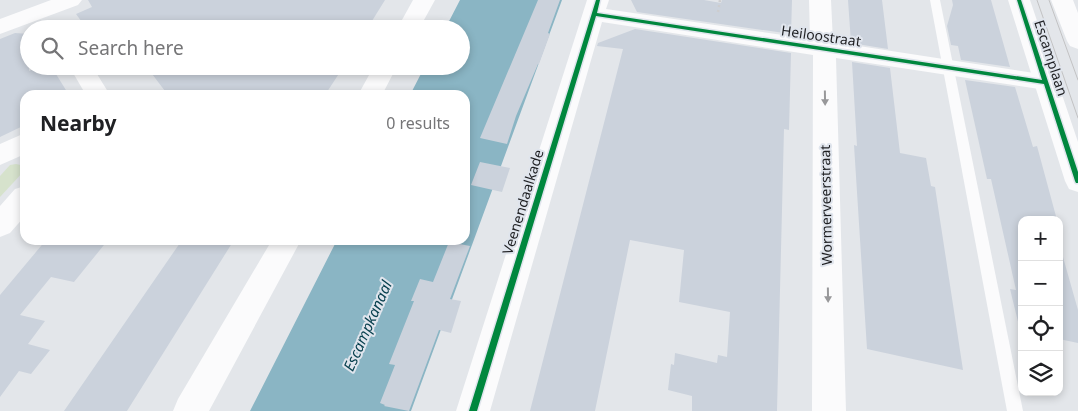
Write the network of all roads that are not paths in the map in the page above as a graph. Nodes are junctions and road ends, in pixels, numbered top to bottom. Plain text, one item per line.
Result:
1 (24, 0) edge
2 (71, 0) edge
3 (424, 0) edge
4 (820, 0) edge
5 (935, 0) edge
6 (1019, 0) edge
7 (1062, 0) edge
8 (42, 5) edge
9 (596, 7) edge
10 (0, 9) edge
11 (51, 20) edge
12 (413, 20) edge
13 (0, 27) edge
14 (1078, 41) edge
15 (824, 49) junction
16 (948, 67) junction
17 (86, 75) edge
18 (381, 75) edge
19 (1046, 82) junction
20 (95, 90) edge
21 (373, 90) edge
22 (20, 145) edge
23 (0, 155) edge
24 (1078, 181) edge
25 (20, 203) edge
26 (0, 225) edge
27 (284, 245) edge
28 (190, 411) edge
29 (473, 411) edge
30 (829, 411) edge
31 (1015, 411) edge

1 - 10 street
2 - 8 street
3 - 12 street
4 - 15 street, Wormerveerstraat
5 - 16 lane
6 - 19 street, Escamplaan
7 - 14 street, Escamplaan
8 - 11 street
8 - 13 street
9 - 15 street, Heiloostraat
9 - 29 street, Veenendaalkade
15 - 16 street, Heiloostraat
15 -> 30 street, Wormerveerstraat
16 - 19 street, Heiloostraat
16 - 31 lane
17 - 20 street
18 - 21 street
19 - 24 street, Escamplaan
22 - 23 street
25 - 26 street
27 - 28 street

